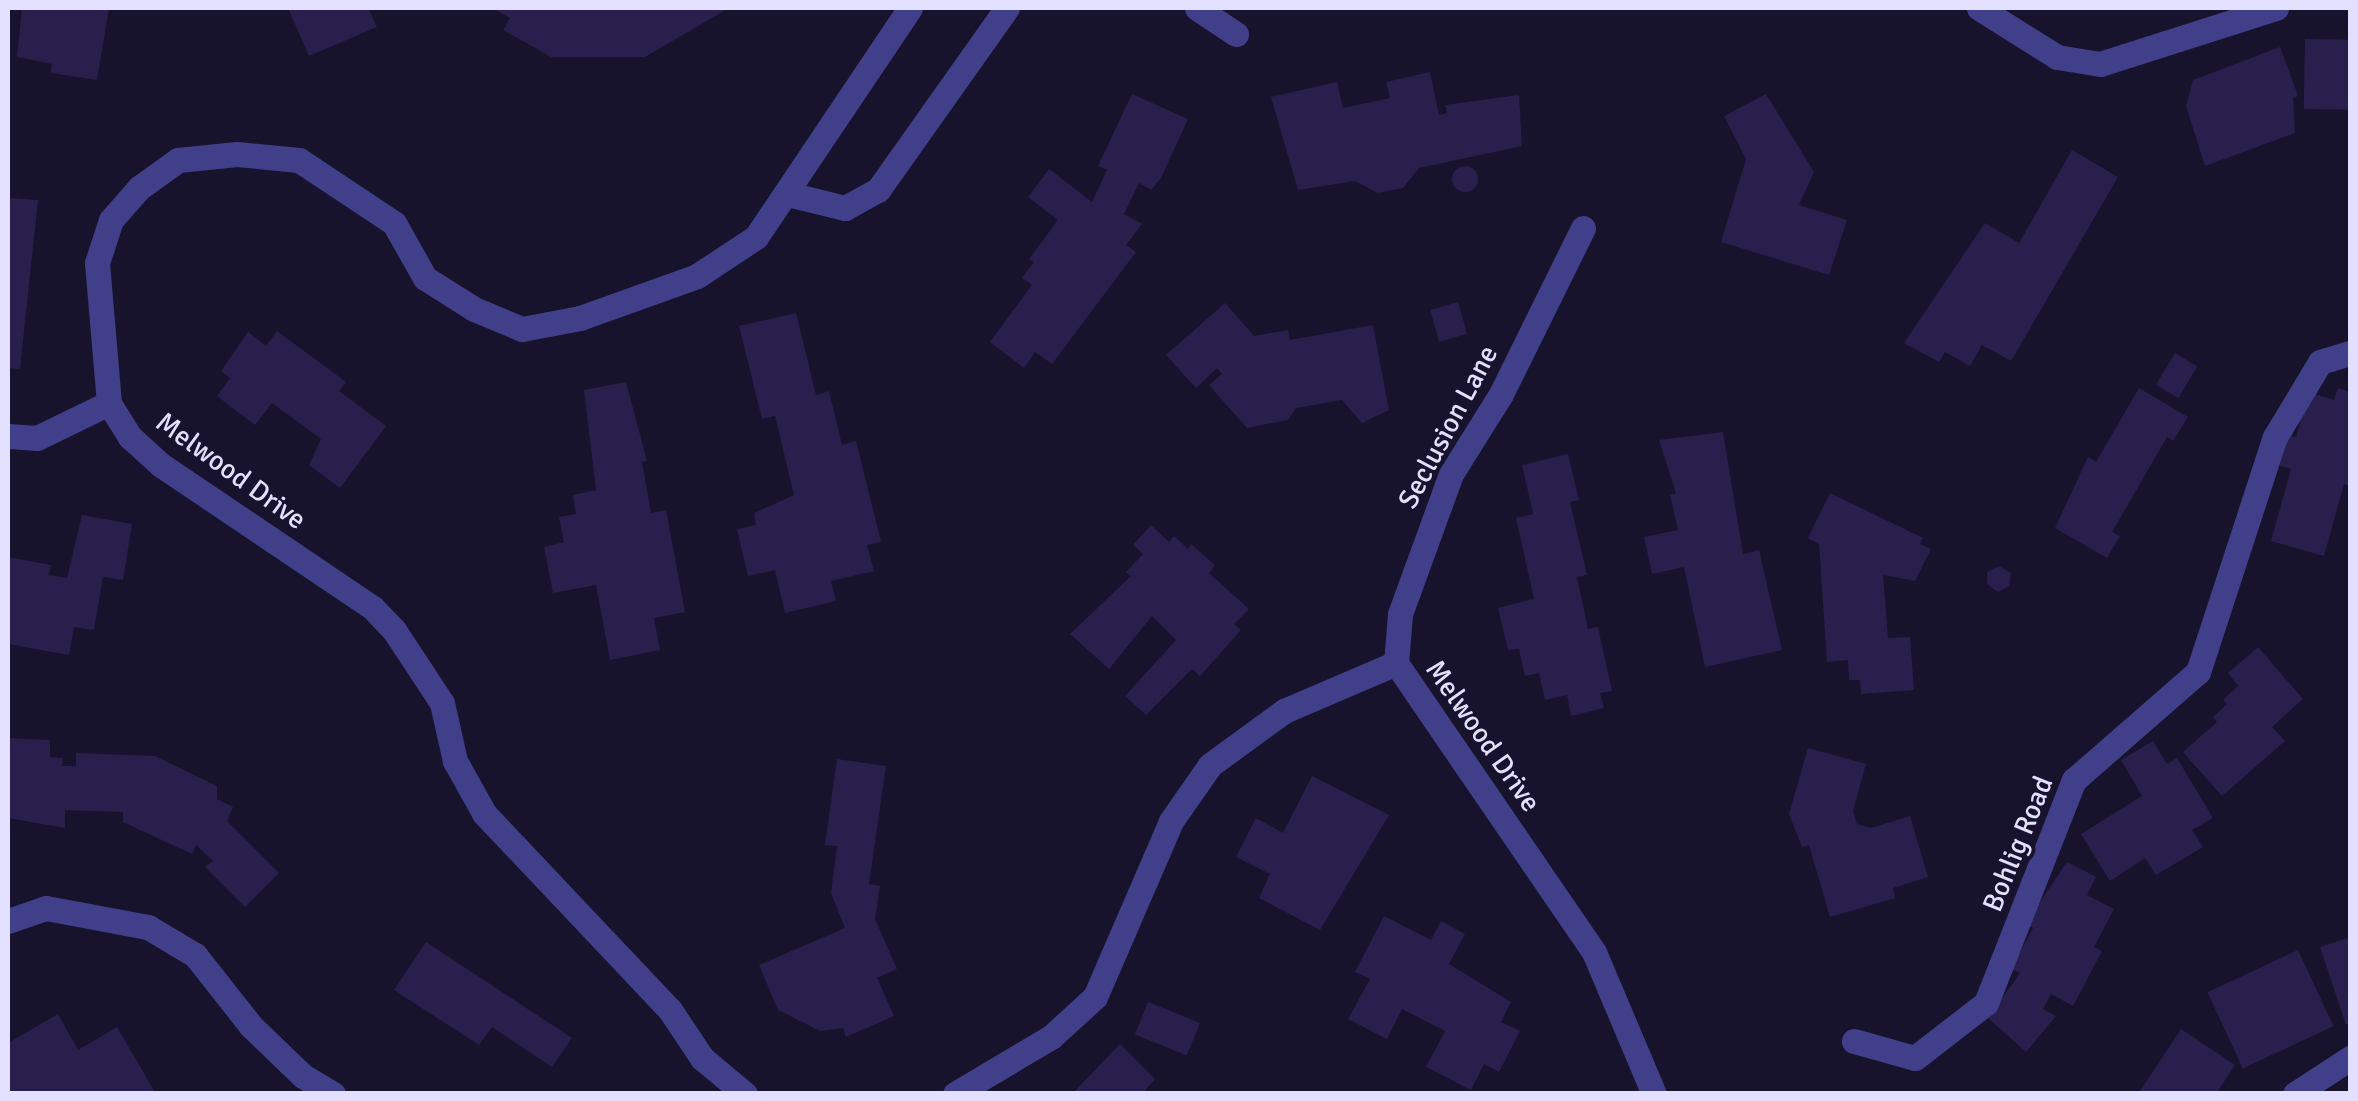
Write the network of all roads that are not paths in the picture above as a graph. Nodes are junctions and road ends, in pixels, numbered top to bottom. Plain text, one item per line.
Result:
1 (910, 8) edge
2 (1007, 8) edge
3 (1197, 8) edge
4 (1979, 8) edge
5 (2276, 8) edge
6 (1236, 34) dead end
7 (788, 194) junction
8 (1583, 228) dead end
9 (2350, 353) edge
10 (109, 404) junction
11 (8, 436) edge
12 (1396, 663) junction
13 (8, 922) edge
14 (1854, 1040) dead end
15 (2350, 1058) edge
16 (332, 1094) edge
17 (745, 1094) edge
18 (955, 1094) edge
19 (1654, 1094) edge
20 (2296, 1094) edge

1 - 7 street
2 - 7 street
3 - 6 street
4 - 5 street
7 - 10 street
8 - 12 street, Seclusion Lane
9 - 14 street, Bohlig Road
10 - 11 street
10 - 17 street, Melwood Drive
12 - 18 street, Melwood Drive
12 - 19 street, Melwood Drive
13 - 16 street
15 - 20 street

